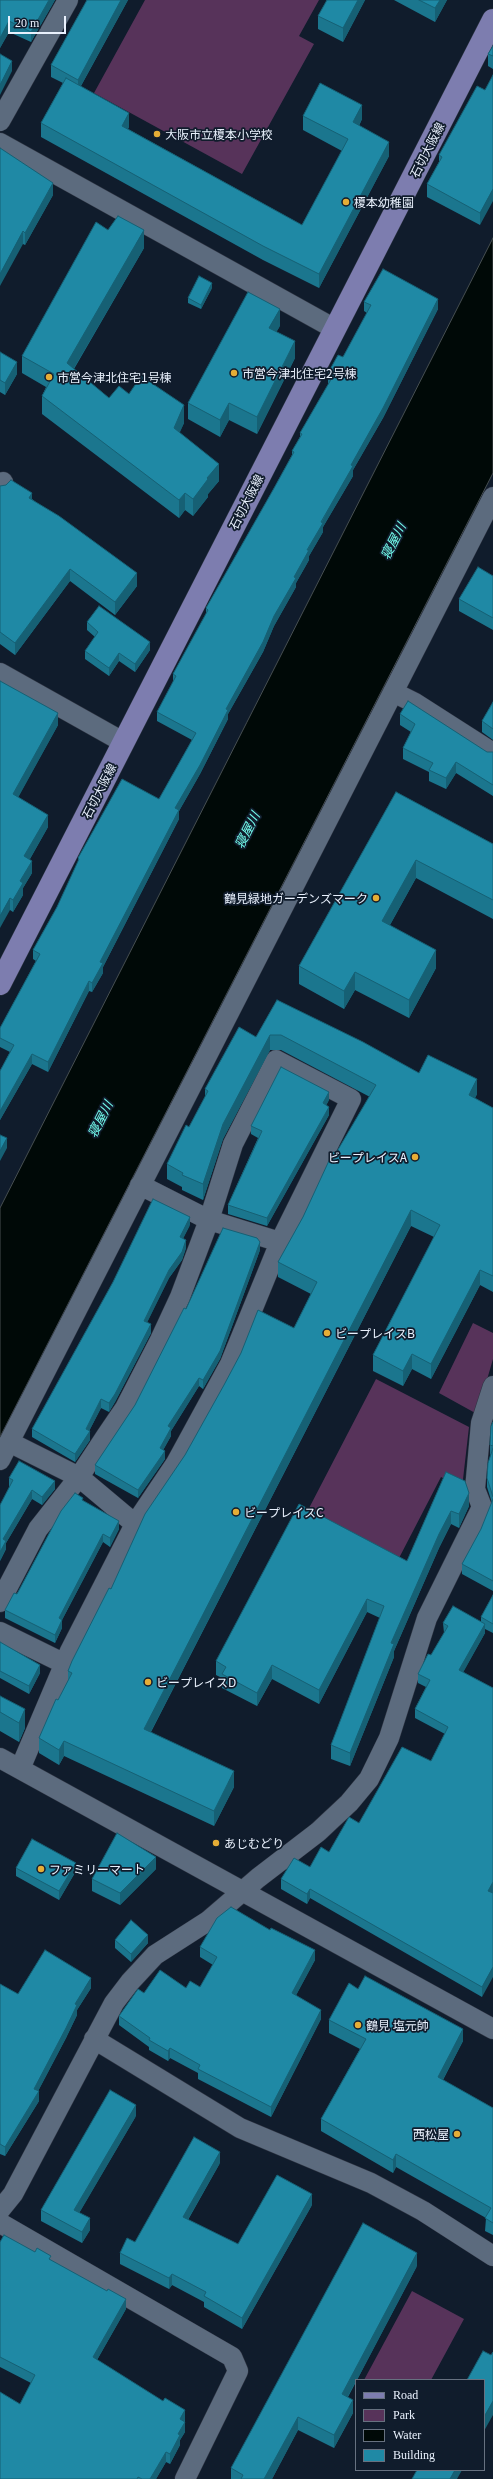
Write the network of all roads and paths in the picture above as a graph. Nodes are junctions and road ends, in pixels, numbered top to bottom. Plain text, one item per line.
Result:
1 (68, 0) edge
2 (493, 20) edge
3 (0, 121) edge
4 (0, 143) edge
5 (335, 329) junction
6 (493, 497) edge
7 (0, 673) edge
8 (393, 692) junction
9 (123, 742) junction
10 (493, 753) edge
11 (0, 984) edge
12 (140, 1185) junction
13 (208, 1220) junction
14 (280, 1242) junction
15 (493, 1386) edge
16 (9, 1442) junction
17 (0, 1460) edge
18 (79, 1477) junction
19 (488, 1507) edge
20 (135, 1524) junction
21 (0, 1602) edge
22 (0, 1632) edge
23 (65, 1664) junction
24 (0, 1758) edge
25 (20, 1769) junction
26 (244, 1891) junction
27 (493, 2029) edge
28 (94, 2039) junction
29 (0, 2210) edge
30 (0, 2223) edge
31 (493, 2256) edge
32 (185, 2479) edge

1 - 3 street
2 - 5 main road, 石切大阪線
4 - 5 street
5 - 9 main road, 石切大阪線
6 - 8 street
7 - 9 street
8 - 10 street
8 - 12 street
9 - 11 main road, 石切大阪線
12 - 13 street
12 - 16 street
13 - 14 street
13 - 14 street
13 - 18 street
14 - 20 street
15 - 19 street
16 - 17 street
16 - 18 street
18 - 20 street
18 - 21 street
19 - 26 street
20 - 23 street
22 - 23 street
23 - 25 street
24 - 25 street
25 - 26 street
26 - 27 street
26 - 28 street
28 - 29 street
28 - 31 street
30 - 32 street

